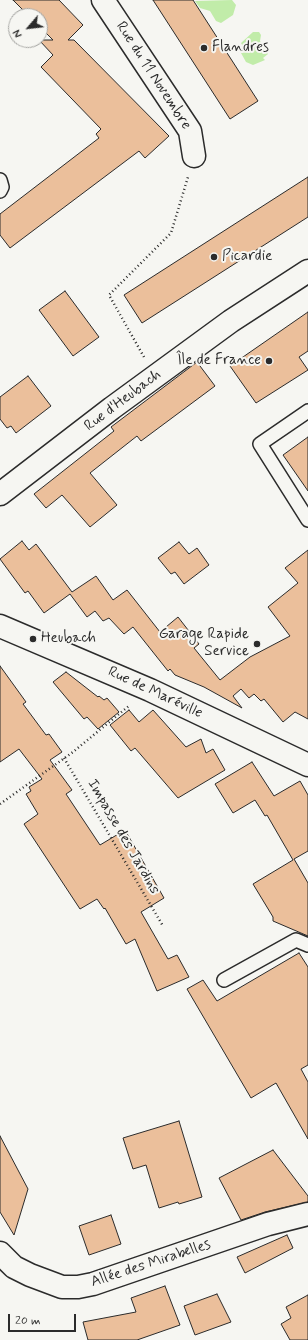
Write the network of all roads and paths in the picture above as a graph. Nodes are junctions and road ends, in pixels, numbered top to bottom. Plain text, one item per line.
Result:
1 (103, 0) edge
2 (194, 156) joint
3 (0, 180) edge
4 (0, 191) edge
5 (308, 271) edge
6 (155, 377) junction
7 (308, 411) edge
8 (0, 494) edge
9 (308, 520) edge
10 (0, 626) edge
11 (150, 690) junction
12 (64, 758) junction
13 (308, 765) edge
14 (0, 804) edge
15 (163, 926) dead end
16 (308, 945) edge
17 (224, 980) dead end
18 (308, 1214) edge
19 (0, 1253) edge

1 - 2 street, Rue du 11 Novembre
2 - 6 path
3 - 4 lane
5 - 6 street, Rue d'Heubach
6 - 8 street, Rue d'Heubach
7 - 9 lane
10 - 11 street, Rue de Maréville
11 - 12 path
11 - 13 street, Rue de Maréville
12 - 14 path
12 - 15 path, Impasse des Jardins
16 - 17 lane
18 - 19 street, Allée des Mirabelles

